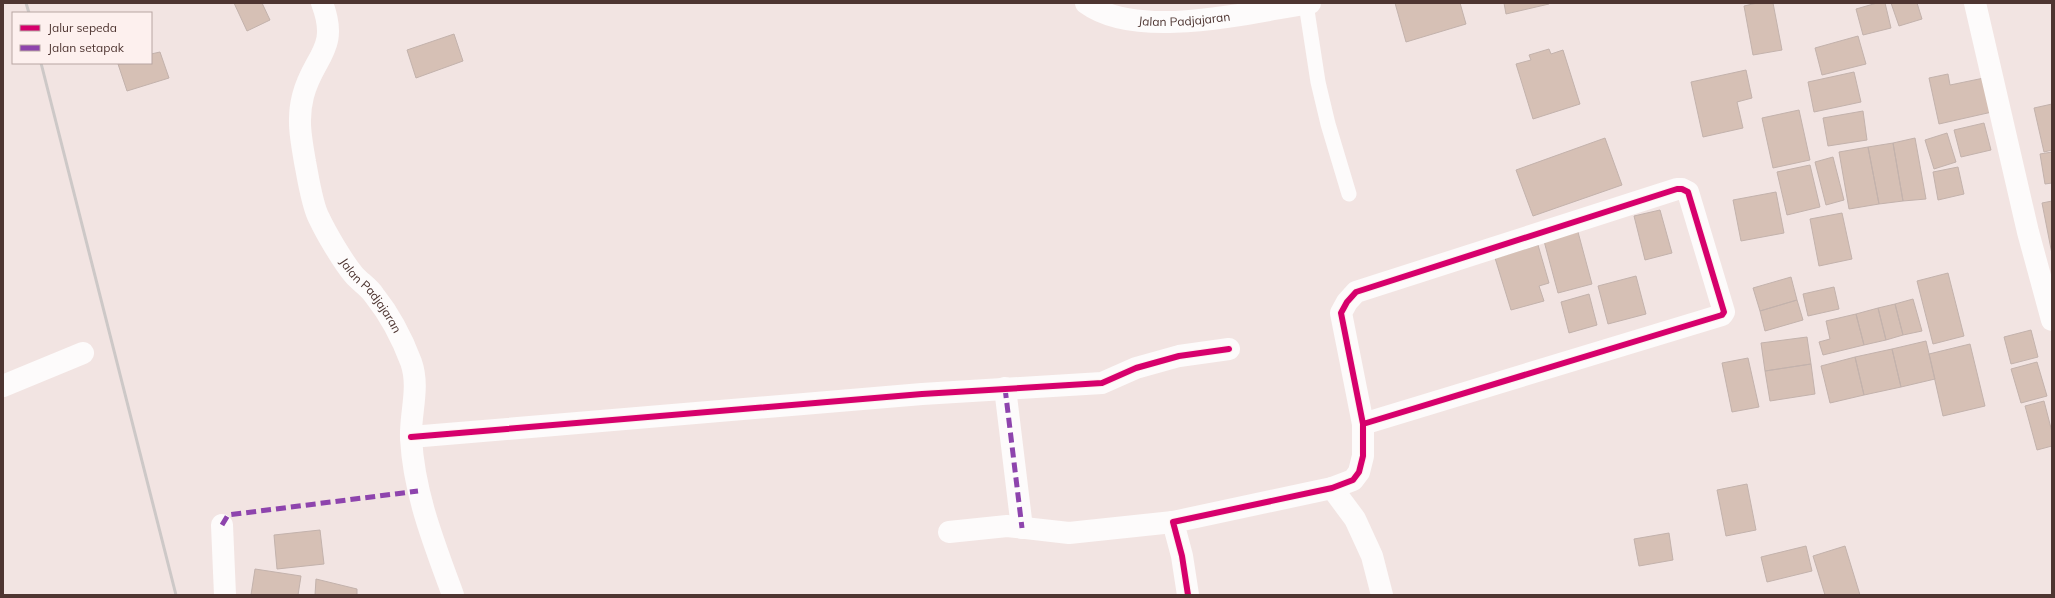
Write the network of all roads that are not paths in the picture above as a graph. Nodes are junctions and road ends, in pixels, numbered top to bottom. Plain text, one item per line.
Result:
1 (322, 3) edge
2 (1086, 3) edge
3 (1310, 3) edge
4 (1975, 3) edge
5 (1306, 4) edge
6 (1349, 194) dead end
7 (2052, 320) edge
8 (1229, 349) dead end
9 (83, 353) dead end
10 (3, 386) edge
11 (1005, 388) junction
12 (1363, 424) junction
13 (411, 437) junction
14 (1332, 488) junction
15 (1173, 522) junction
16 (222, 525) dead end
17 (1022, 528) junction
18 (949, 532) dead end
19 (225, 595) edge
20 (453, 595) edge
21 (1188, 595) edge
22 (1382, 595) edge

1 - 13 street, Jalan Padjajaran
2 - 5 street, Jalan Padjajaran
3 - 5 street, Jalan Padjajaran
4 - 7 street
5 - 6 lane
8 - 11 street
9 - 10 street
11 - 13 street
11 - 17 street
12 - 12 street
12 - 14 street
13 - 20 street, Jalan Padjajaran
14 - 15 street
14 - 22 street
15 - 17 street
15 - 21 street
16 - 19 street
17 - 18 street

